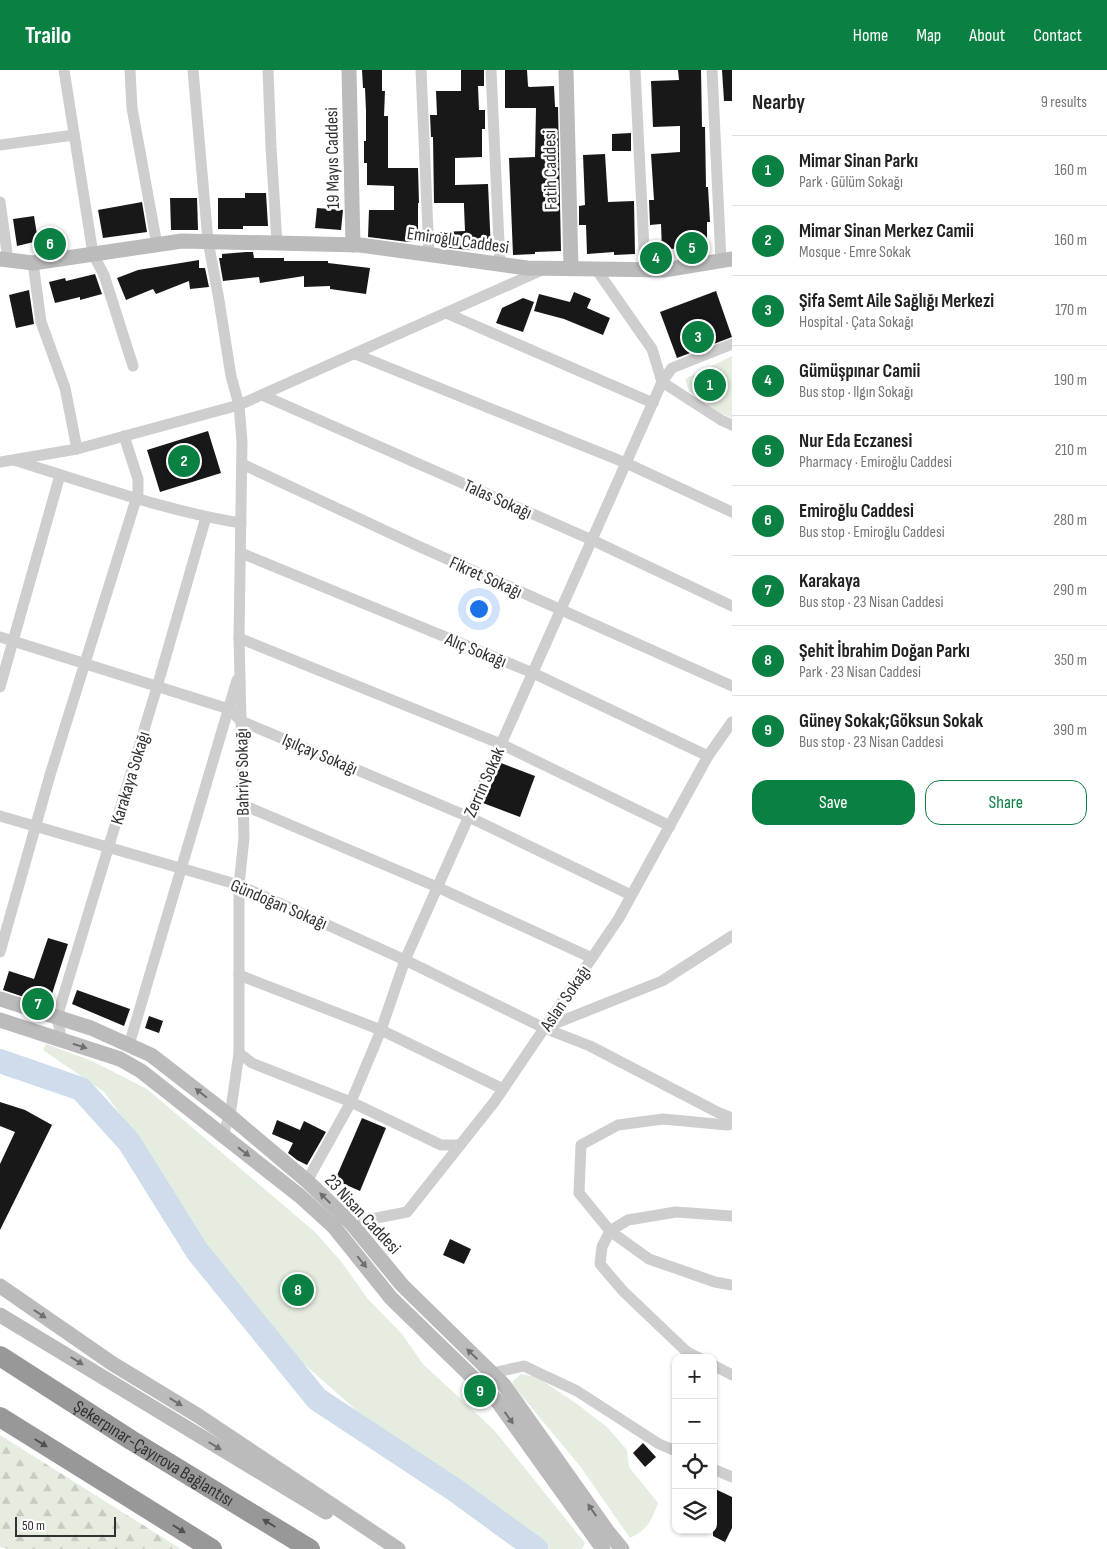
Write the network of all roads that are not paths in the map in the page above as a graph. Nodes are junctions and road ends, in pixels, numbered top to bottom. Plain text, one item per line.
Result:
1 (64, 70) edge
2 (130, 70) edge
3 (193, 70) edge
4 (268, 70) edge
5 (349, 70) edge
6 (421, 70) edge
7 (491, 70) edge
8 (566, 70) edge
9 (635, 70) edge
10 (712, 70) edge
11 (74, 135) junction
12 (0, 145) edge
13 (0, 202) edge
14 (208, 242) junction
15 (277, 243) junction
16 (157, 244) junction
17 (353, 245) junction
18 (93, 254) junction
19 (429, 254) junction
20 (4, 260) edge
21 (726, 260) edge
22 (33, 263) junction
23 (500, 264) junction
24 (547, 268) junction
25 (570, 268) junction
26 (596, 269) junction
27 (645, 270) junction
28 (446, 313) junction
29 (732, 344) edge
30 (355, 354) junction
31 (133, 366) dead end
32 (662, 382) junction
33 (262, 395) junction
34 (653, 403) junction
35 (240, 405) junction
36 (732, 425) edge
37 (124, 436) junction
38 (76, 449) junction
39 (12, 459) junction
40 (0, 462) edge
41 (626, 463) junction
42 (242, 464) junction
43 (60, 475) junction
44 (136, 498) junction
45 (732, 512) edge
46 (206, 516) junction
47 (241, 523) junction
48 (592, 540) junction
49 (241, 553) junction
50 (732, 606) edge
51 (561, 610) junction
52 (0, 637) edge
53 (239, 638) junction
54 (13, 642) junction
55 (84, 664) junction
56 (240, 670) junction
57 (532, 673) junction
58 (732, 686) edge
59 (0, 687) edge
60 (157, 687) junction
61 (228, 709) junction
62 (241, 721) junction
63 (732, 722) edge
64 (501, 744) junction
65 (708, 756) junction
66 (243, 805) junction
67 (0, 816) edge
68 (469, 817) junction
69 (35, 826) junction
70 (670, 826) junction
71 (109, 848) junction
72 (181, 868) junction
73 (239, 885) junction
74 (437, 887) junction
75 (631, 895) junction
76 (732, 936) edge
77 (732, 942) edge
78 (0, 952) edge
79 (592, 958) junction
80 (405, 960) junction
81 (239, 975) junction
82 (0, 999) edge
83 (57, 1017) junction
84 (0, 1020) edge
85 (544, 1028) junction
86 (381, 1030) junction
87 (57, 1038) junction
88 (129, 1045) junction
89 (239, 1053) junction
90 (503, 1089) junction
91 (351, 1102) junction
92 (230, 1116) junction
93 (732, 1118) edge
94 (732, 1124) edge
95 (222, 1135) junction
96 (460, 1145) junction
97 (306, 1181) junction
98 (732, 1216) edge
99 (351, 1223) junction
100 (610, 1231) junction
101 (0, 1286) edge
102 (732, 1286) edge
103 (0, 1315) edge
104 (691, 1354) edge
105 (0, 1356) edge
106 (717, 1367) edge
107 (492, 1373) junction
108 (732, 1375) edge
109 (478, 1383) junction
110 (0, 1417) edge
111 (672, 1450) edge
112 (717, 1471) edge
113 (732, 1477) edge
114 (608, 1532) junction
115 (212, 1549) edge
116 (310, 1549) edge
117 (390, 1549) edge
118 (398, 1549) edge
119 (603, 1549) edge
120 (612, 1549) edge
121 (622, 1549) edge

1 - 11 street
2 - 16 street
3 - 14 street, Bahriye Sokağı
4 - 15 street
5 - 17 street, 19 Mayıs Caddesi
6 - 19 street
7 - 23 street
8 - 25 street, Fatih Caddesi
9 - 27 street
10 - 21 street
11 - 12 street
11 - 18 street
13 - 20 street
14 - 15 street, Emiroğlu Caddesi
14 - 16 street, Emiroğlu Caddesi
14 - 35 street, Bahriye Sokağı
15 - 17 street, Emiroğlu Caddesi
16 - 18 street, Emiroğlu Caddesi
17 - 19 street, Emiroğlu Caddesi
18 - 22 street, Emiroğlu Caddesi
18 - 31 street
19 - 23 street, Emiroğlu Caddesi
20 - 22 street, Emiroğlu Caddesi
21 - 27 street, Emiroğlu Caddesi
22 - 38 street
23 - 24 street, Emiroğlu Caddesi
24 - 25 street, Emiroğlu Caddesi
24 - 28 street
25 - 26 street, Emiroğlu Caddesi
26 - 27 street, Emiroğlu Caddesi
26 - 32 street
28 - 30 street
28 - 34 street
29 - 32 street
30 - 33 street
30 - 41 street
32 - 34 street, Zerrin Sokak
32 - 36 street
33 - 35 street
33 - 48 street, Talas Sokağı
34 - 41 street, Zerrin Sokak
35 - 37 street
35 - 42 street, Bahriye Sokağı
37 - 38 street
37 - 44 street
38 - 39 street
39 - 40 street
39 - 43 street
41 - 45 street
41 - 48 street, Zerrin Sokak
42 - 47 street, Bahriye Sokağı
42 - 51 street, Fikret Sokağı
43 - 44 street
43 - 54 street
44 - 46 street
44 - 55 street
46 - 47 street
46 - 60 street, Karakaya Sokağı
47 - 49 street, Bahriye Sokağı
48 - 50 street, Talas Sokağı
48 - 51 street, Zerrin Sokak
49 - 53 street, Bahriye Sokağı
49 - 57 street, Alıç Sokağı
51 - 57 street, Zerrin Sokak
51 - 58 street, Fikret Sokağı
52 - 54 street, Işılçay Sokağı
53 - 56 street, Bahriye Sokağı
53 - 64 street
54 - 55 street, Işılçay Sokağı
54 - 59 street
55 - 60 street, Işılçay Sokağı
55 - 69 street
56 - 61 street
56 - 62 street, Bahriye Sokağı
57 - 64 street, Zerrin Sokak
57 - 65 street, Alıç Sokağı
60 - 61 street, Işılçay Sokağı
60 - 71 street, Karakaya Sokağı
61 - 62 street, Işılçay Sokağı
61 - 72 street
62 - 66 street, Bahriye Sokağı
62 - 68 street, Işılçay Sokağı
63 - 65 street, Aslan Sokağı
64 - 68 street, Zerrin Sokak
64 - 70 street
65 - 70 street, Aslan Sokağı
66 - 73 street, Bahriye Sokağı
66 - 74 street
67 - 69 street, Gündoğan Sokağı
68 - 74 street, Zerrin Sokak
68 - 75 street, Işılçay Sokağı
69 - 71 street, Gündoğan Sokağı
69 - 78 street
70 - 75 street, Aslan Sokağı
71 - 72 street, Gündoğan Sokağı
71 - 83 street, Karakaya Sokağı
72 - 73 street, Gündoğan Sokağı
72 - 88 street
73 - 80 street, Gündoğan Sokağı
73 - 81 street, Bahriye Sokağı
74 - 79 street
74 - 80 street, Zerrin Sokak
75 - 79 street, Aslan Sokağı
76 - 77 street
76 - 85 street
79 - 85 street, Aslan Sokağı
80 - 85 street, Gündoğan Sokağı
80 - 86 street, Zerrin Sokak
81 - 86 street
81 - 89 street, Bahriye Sokağı
82 - 83 street, 23 Nisan Caddesi
83 - 87 street, Karakaya Sokağı
83 - 88 street, 23 Nisan Caddesi
84 - 87 street, 23 Nisan Caddesi
85 - 90 street, Aslan Sokağı
85 - 93 street, Gündoğan Sokağı
86 - 90 street
86 - 91 street, Zerrin Sokak
87 -> 95 street, 23 Nisan Caddesi
92 -> 88 street, 23 Nisan Caddesi
89 - 91 street
89 - 92 street, Bahriye Sokağı
90 - 96 street, Aslan Sokağı
91 - 96 street
91 - 97 street, Zerrin Sokak
92 - 95 street, Bahriye Sokağı
92 - 97 street, 23 Nisan Caddesi
94 - 100 street
95 -> 109 street, 23 Nisan Caddesi
96 - 99 street, Aslan Sokağı
99 -> 97 street, 23 Nisan Caddesi
98 - 100 street
107 -> 99 street, 23 Nisan Caddesi
100 - 102 street
100 - 104 street
101 -> 118 street
103 -> 117 street
116 -> 105 highway, Şekerpınar-Çayırova Bağlantısı
106 - 108 street
107 - 109 street
107 - 111 street
114 -> 107 street, 23 Nisan Caddesi
109 -> 119 street, 23 Nisan Caddesi
110 -> 115 highway
112 - 113 street
114 - 120 street
114 - 121 street, 23 Nisan Caddesi

